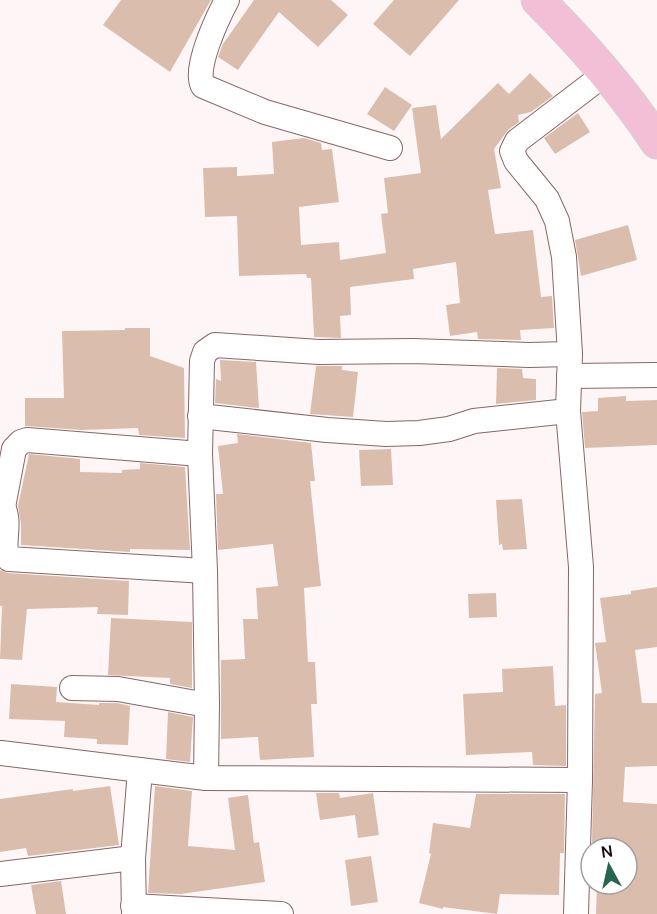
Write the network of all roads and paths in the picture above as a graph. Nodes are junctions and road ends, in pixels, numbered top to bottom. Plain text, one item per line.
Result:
1 (226, 0) edge
2 (538, 0) edge
3 (606, 73) junction
4 (657, 142) edge
5 (390, 148) dead end
6 (569, 365) junction
7 (657, 375) edge
8 (568, 411) junction
9 (200, 416) junction
10 (200, 454) junction
11 (2, 507) edge
12 (205, 571) junction
13 (72, 688) dead end
14 (207, 705) junction
15 (1, 753) edge
16 (140, 770) junction
17 (206, 778) junction
18 (580, 780) junction
19 (133, 858) junction
20 (0, 874) edge
21 (133, 910) edge
22 (280, 914) edge
23 (576, 914) edge

1 - 5 street
2 - 3 main road
3 - 4 main road
3 - 6 street
6 - 7 street
6 - 8 street
6 - 9 street
8 - 9 street
8 - 18 street
9 - 10 street
10 - 11 street
10 - 12 street
11 - 12 street
12 - 14 street
13 - 14 street
14 - 17 street
15 - 16 street
16 - 17 street
16 - 19 street
17 - 18 street
18 - 23 street
19 - 20 street
19 - 21 street
21 - 22 street

